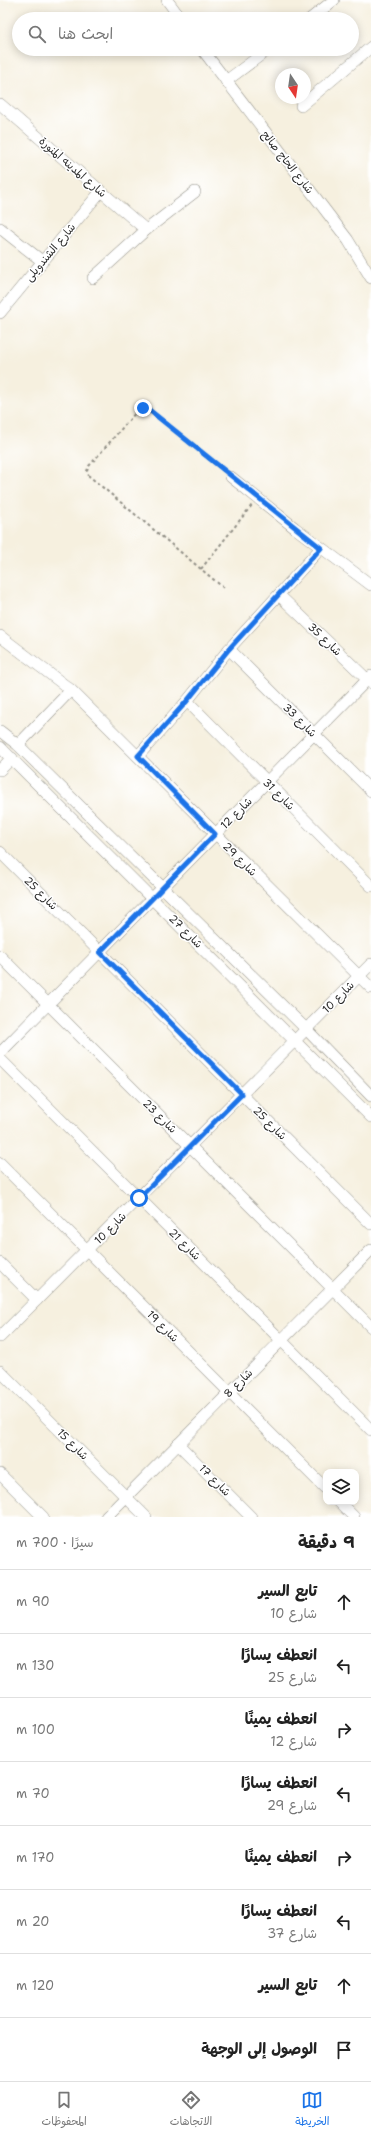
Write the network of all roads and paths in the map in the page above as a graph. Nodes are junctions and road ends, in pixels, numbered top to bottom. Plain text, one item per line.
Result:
1 (167, 0) edge
2 (334, 0) edge
3 (176, 12) edge
4 (319, 12) edge
5 (371, 46) edge
6 (207, 56) edge
7 (260, 56) edge
8 (226, 81) junction
9 (0, 104) edge
10 (301, 106) dead end
11 (101, 190) junction
12 (195, 192) dead end
13 (0, 228) edge
14 (146, 230) junction
15 (42, 261) junction
16 (94, 278) dead end
17 (371, 278) edge
18 (0, 313) edge
19 (231, 477) joint
20 (258, 498) junction
21 (321, 548) junction
22 (201, 569) junction
23 (371, 585) edge
24 (225, 589) dead end
25 (279, 595) junction
26 (0, 636) edge
27 (229, 649) junction
28 (370, 680) edge
29 (71, 690) junction
30 (187, 701) junction
31 (0, 731) edge
32 (314, 734) junction
33 (18, 744) junction
34 (0, 747) edge
35 (138, 756) junction
36 (12, 758) junction
37 (0, 770) edge
38 (266, 782) junction
39 (370, 788) edge
40 (215, 834) junction
41 (0, 852) edge
42 (371, 886) edge
43 (162, 887) junction
44 (152, 897) junction
45 (100, 952) junction
46 (0, 956) edge
47 (371, 964) edge
48 (359, 976) junction
49 (371, 988) edge
50 (48, 1004) junction
51 (306, 1029) junction
52 (295, 1040) junction
53 (0, 1053) edge
54 (0, 1059) edge
55 (242, 1094) junction
56 (371, 1096) edge
57 (371, 1117) edge
58 (190, 1146) junction
59 (0, 1163) edge
60 (139, 1198) junction
61 (371, 1224) edge
62 (371, 1250) edge
63 (86, 1251) junction
64 (0, 1263) edge
65 (332, 1288) junction
66 (37, 1300) junction
67 (371, 1327) edge
68 (0, 1337) edge
69 (281, 1340) junction
70 (0, 1371) edge
71 (229, 1392) junction
72 (371, 1430) edge
73 (178, 1444) junction
74 (0, 1474) edge
75 (323, 1486) edge
76 (126, 1497) junction
77 (342, 1505) edge
78 (43, 1517) edge
79 (106, 1517) edge
80 (146, 1517) edge
81 (251, 1517) edge
82 (354, 1517) edge

1 - 3 street
2 - 4 street
5 - 10 street
6 - 8 street, شارع الحاج صالح
7 - 8 street
8 - 17 street, شارع الحاج صالح
9 - 11 street, شارع المدينه المنورة
11 - 14 street, شارع المدينه المنورة
11 - 15 street, شارع الشندويلى
12 - 14 street
13 - 15 street
14 - 16 street
15 - 18 street, شارع الشندويلى
19 - 20 street
19 - 22 path
20 - 21 street
20 - 22 path
21 - 23 street
21 - 25 street
22 - 24 path
25 - 27 street
25 - 28 street, شارع 35
26 - 29 street, شارع 29
27 - 30 street
27 - 32 street, شارع 33
28 - 32 street, شارع 12
29 - 33 street
29 - 35 street, شارع 29
30 - 35 street
30 - 38 street, شارع 31
31 - 33 street, شارع 27
32 - 38 street, شارع 12
32 - 39 street, شارع 33
33 - 43 street, شارع 27
34 - 36 street, شارع 27
35 - 40 street, شارع 29
36 - 37 street
36 - 44 street, شارع 27
38 - 40 street, شارع 12
38 - 42 street, شارع 31
40 - 43 street, شارع 12
40 - 48 street, شارع 29
41 - 45 street, شارع 25
43 - 44 street, شارع 12
43 - 51 street, شارع 27
44 - 45 street, شارع 12
44 - 52 street, شارع 27
45 - 50 street, شارع 12
45 - 55 street, شارع 25
46 - 50 street, شارع 23
47 - 48 street, شارع 10
48 - 49 street, شارع 29
48 - 51 street, شارع 10
50 - 53 street, شارع 12
50 - 58 street, شارع 23
51 - 52 street, شارع 10
51 - 56 street, شارع 27
52 - 55 street, شارع 10
52 - 57 street, شارع 27
54 - 60 street, شارع 21
55 - 58 street, شارع 10
55 - 61 street, شارع 25
58 - 60 street, شارع 10
58 - 65 street, شارع 23
59 - 63 street, شارع 19
60 - 63 street, شارع 10
60 - 69 street, شارع 21
62 - 65 street, شارع 8
63 - 66 street, شارع 10
63 - 71 street, شارع 19
64 - 66 street
65 - 67 street, شارع 23
65 - 69 street, شارع 8
66 - 68 street, شارع 10
69 - 71 street, شارع 8
69 - 72 street, شارع 21
70 - 76 street, شارع 15
71 - 73 street, شارع 8
71 - 75 street, شارع 19
73 - 76 street, شارع 8
73 - 81 street, شارع 17
74 - 78 street
76 - 79 street, شارع 8
76 - 80 street, شارع 15
77 - 82 street

